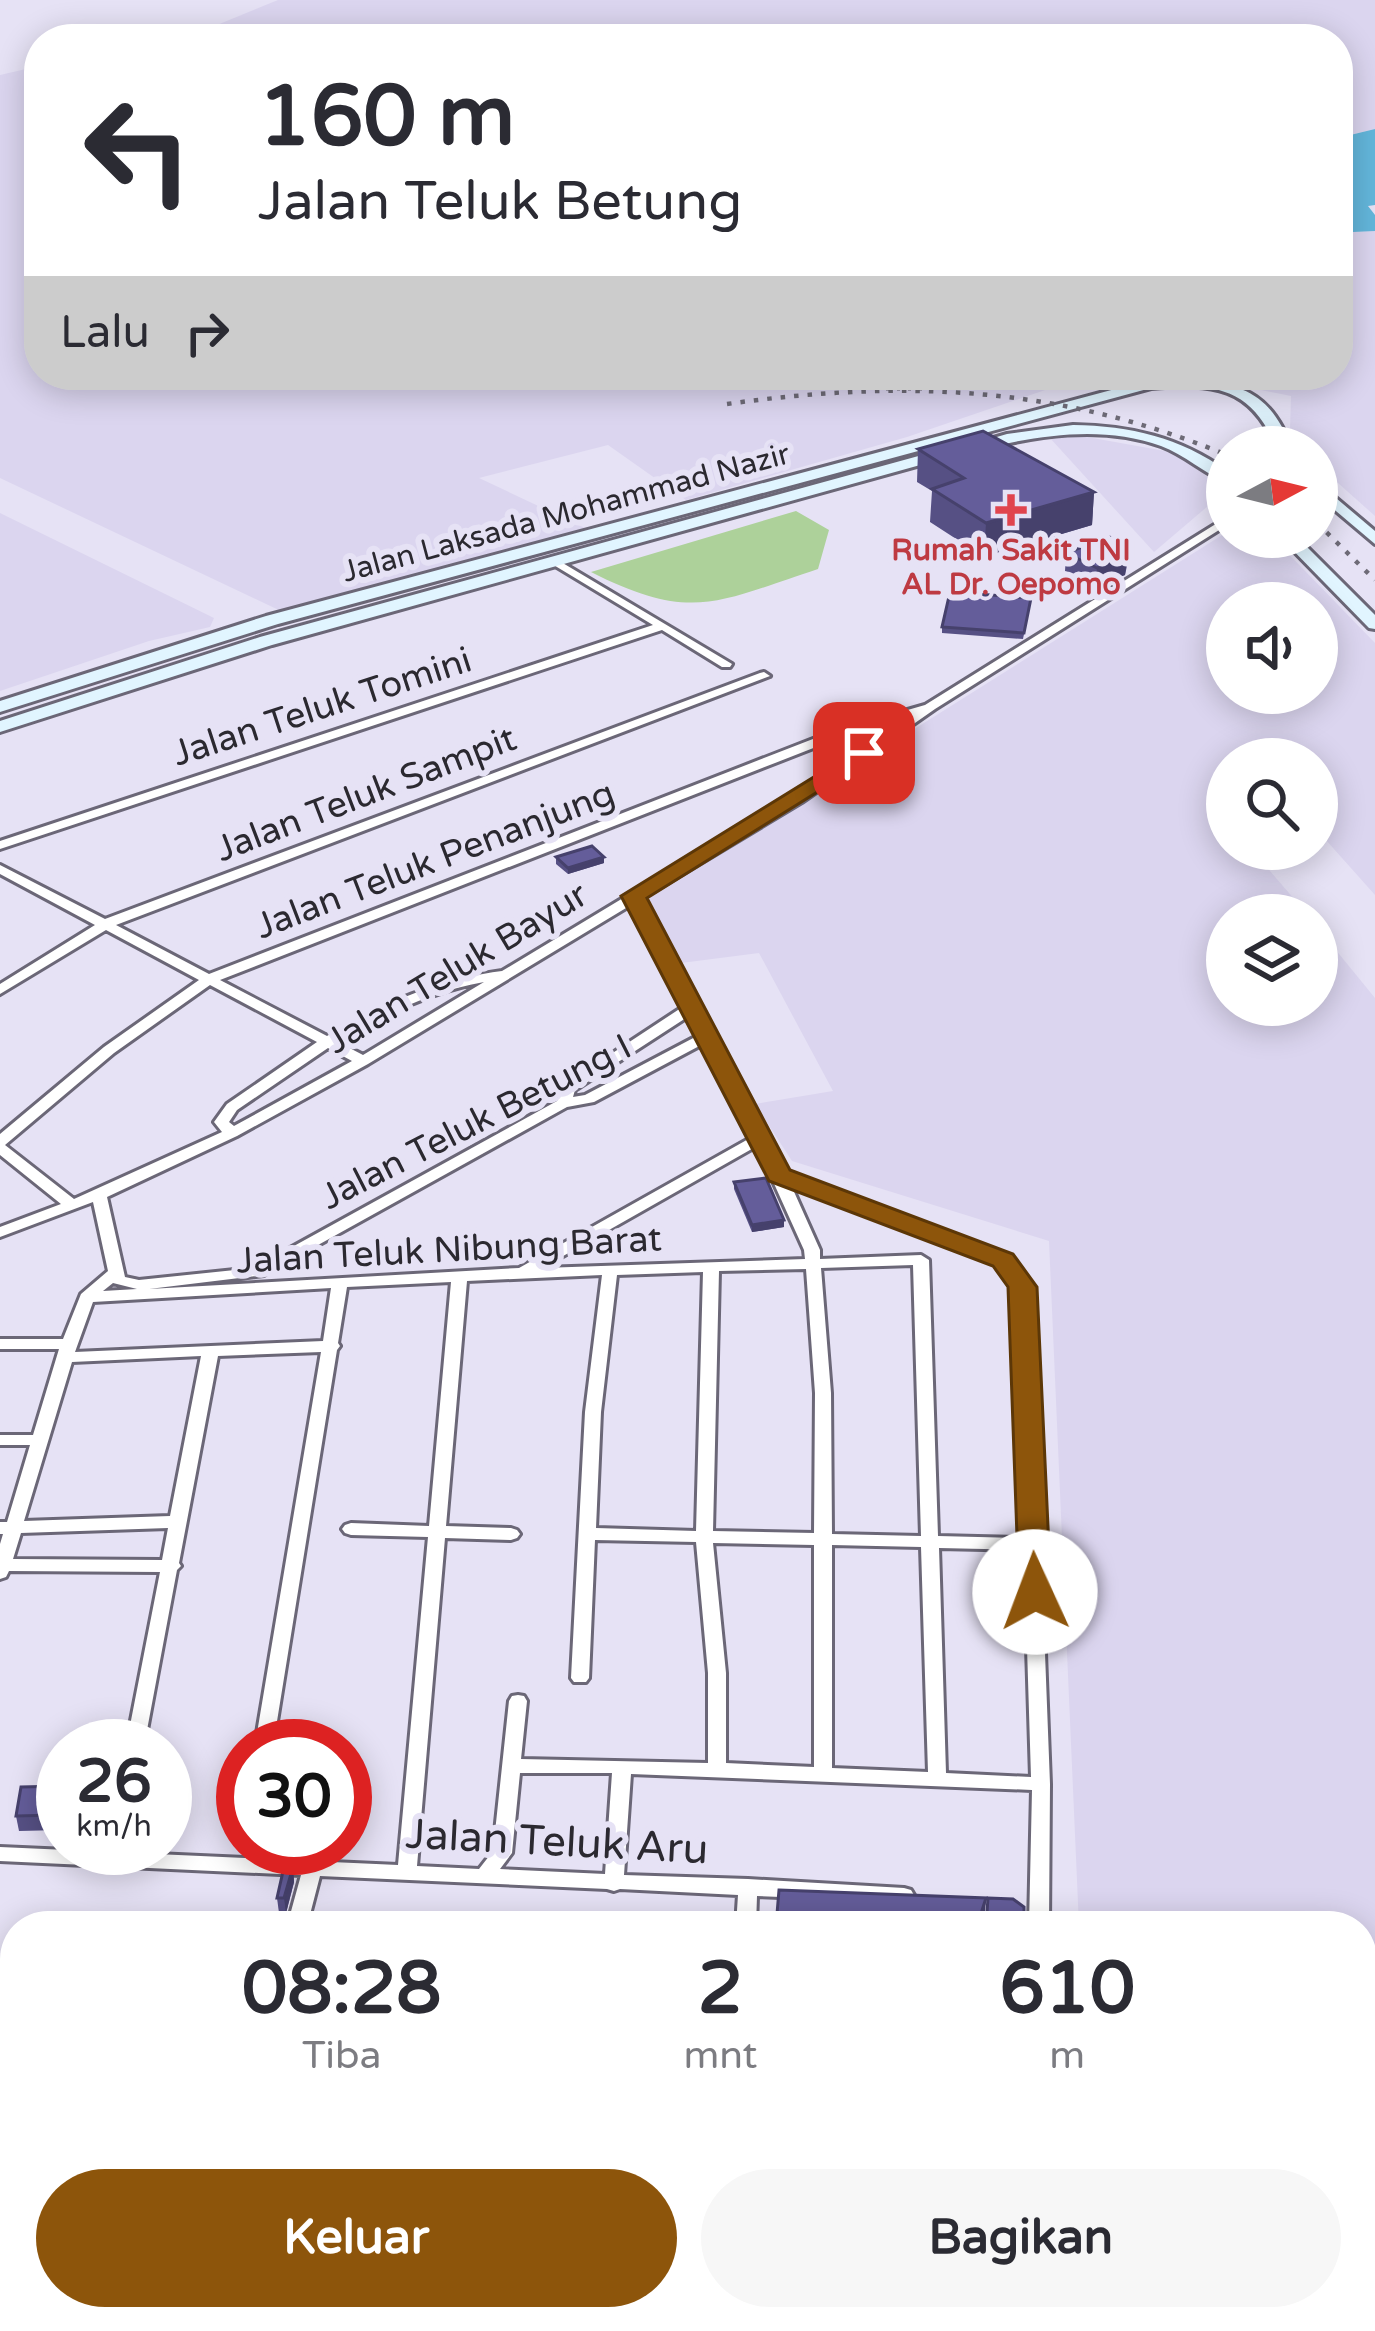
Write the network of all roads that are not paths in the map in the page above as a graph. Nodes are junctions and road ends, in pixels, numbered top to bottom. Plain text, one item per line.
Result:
1 (1126, 390) edge
2 (1219, 390) edge
3 (1052, 409) junction
4 (1274, 426) edge
5 (1126, 429) junction
6 (1206, 464) edge
7 (1338, 507) edge
8 (1206, 533) edge
9 (1375, 539) edge
10 (1309, 558) edge
11 (556, 562) junction
12 (1375, 624) edge
13 (663, 626) junction
14 (726, 664) dead end
15 (764, 676) dead end
16 (0, 706) edge
17 (932, 706) junction
18 (0, 727) edge
19 (0, 845) edge
20 (0, 869) edge
21 (633, 896) junction
22 (108, 923) junction
23 (505, 975) junction
24 (212, 978) junction
25 (0, 990) edge
26 (692, 1007) junction
27 (707, 1036) junction
28 (326, 1040) junction
29 (363, 1061) junction
30 (563, 1103) junction
31 (232, 1133) junction
32 (759, 1139) junction
33 (0, 1145) edge
34 (779, 1175) junction
35 (99, 1195) junction
36 (71, 1204) junction
37 (0, 1232) edge
38 (813, 1262) junction
39 (711, 1269) junction
40 (610, 1271) junction
41 (521, 1273) junction
42 (113, 1276) junction
43 (459, 1279) junction
44 (340, 1284) junction
45 (87, 1297) junction
46 (0, 1344) edge
47 (332, 1346) junction
48 (68, 1351) junction
49 (210, 1354) junction
50 (0, 1440) edge
51 (41, 1440) junction
52 (175, 1522) junction
53 (7, 1527) edge
54 (351, 1529) dead end
55 (438, 1532) junction
56 (511, 1534) dead end
57 (588, 1534) junction
58 (704, 1537) junction
59 (822, 1537) junction
60 (932, 1539) junction
61 (1033, 1544) junction
62 (172, 1566) junction
63 (1, 1569) edge
64 (580, 1678) dead end
65 (518, 1701) dead end
66 (141, 1719) edge
67 (268, 1719) edge
68 (512, 1766) junction
69 (622, 1766) junction
70 (717, 1769) junction
71 (823, 1774) junction
72 (937, 1776) junction
73 (1041, 1784) junction
74 (0, 1854) edge
75 (36, 1854) edge
76 (372, 1870) edge
77 (407, 1872) junction
78 (311, 1875) edge
79 (483, 1877) junction
80 (614, 1884) junction
81 (748, 1886) junction
82 (927, 1896) edge
83 (1016, 1901) edge
84 (1039, 1903) junction
85 (301, 1911) edge
86 (747, 1911) edge
87 (1039, 1911) edge

1 - 3 street, Jalan Laksada Mohammad Nazir
2 - 4 street, Jalan Laksada Mohammad Nazir
3 - 5 street
3 - 16 street, Jalan Laksada Mohammad Nazir
5 - 6 street
5 - 11 street, Jalan Laksada Mohammad Nazir
7 - 9 street
8 - 17 street, Jalan Teluk Bayur
10 - 12 street
11 - 13 street
11 - 18 street, Jalan Laksada Mohammad Nazir
13 - 14 street
13 - 19 street, Jalan Teluk Tomini
15 - 22 street, Jalan Teluk Sampit
17 - 21 street, Jalan Teluk Bayur
17 - 24 street, Jalan Teluk Penanjung
20 - 22 street
21 - 23 street, Jalan Teluk Bayur
21 - 26 street
22 - 24 street
22 - 25 street, Jalan Teluk Sampit
23 - 28 street
23 - 29 street, Jalan Teluk Bayur
24 - 28 street
24 - 33 street, Jalan Teluk Penanjung
26 - 27 street
26 - 30 street
27 - 30 street, Jalan Teluk Betung I
27 - 32 street
28 - 29 street
28 - 31 street
29 - 31 street, Jalan Teluk Bayur
30 - 42 street, Jalan Teluk Betung I
31 - 35 street, Jalan Teluk Bayur
32 - 34 street
32 - 41 street
33 - 36 street, Jalan Teluk Penanjung
34 - 38 street
34 - 61 street
35 - 36 street, Jalan Teluk Bayur
35 - 42 street
36 - 37 street, Jalan Teluk Bayur
38 - 39 street, Jalan Teluk Nibung Barat
38 - 59 street
38 - 60 street, Jalan Teluk Nibung Barat
39 - 40 street, Jalan Teluk Nibung Barat
39 - 58 street
40 - 41 street, Jalan Teluk Nibung Barat
40 - 57 street
41 - 43 street, Jalan Teluk Nibung Barat
42 - 45 street
43 - 44 street, Jalan Teluk Nibung Barat
43 - 55 street
44 - 45 street, Jalan Teluk Nibung Barat
44 - 47 street
45 - 48 street
46 - 48 street
47 - 49 street
47 - 67 street
48 - 49 street
48 - 51 street
49 - 52 street
50 - 51 street
51 - 53 street
52 - 53 street
52 - 62 street
53 - 63 street
54 - 55 street
55 - 56 street
55 - 77 street
57 - 58 street
57 - 64 street
58 - 59 street
58 - 70 street
59 - 60 street
59 - 71 street
60 - 61 street
60 - 72 street
61 - 73 street
62 - 63 street
62 - 66 street
65 - 68 street
68 - 69 street
68 - 79 street
69 - 70 street
69 - 80 street
70 - 71 street
71 - 72 street
72 - 73 street
73 - 84 street
74 - 75 street, Jalan Teluk Aru
76 - 77 street, Jalan Teluk Aru
77 - 79 street, Jalan Teluk Aru
78 - 85 street
79 - 80 street, Jalan Teluk Aru
80 - 81 street, Jalan Teluk Aru
81 - 82 street, Jalan Teluk Aru
81 - 86 street
83 - 84 street
84 - 87 street

